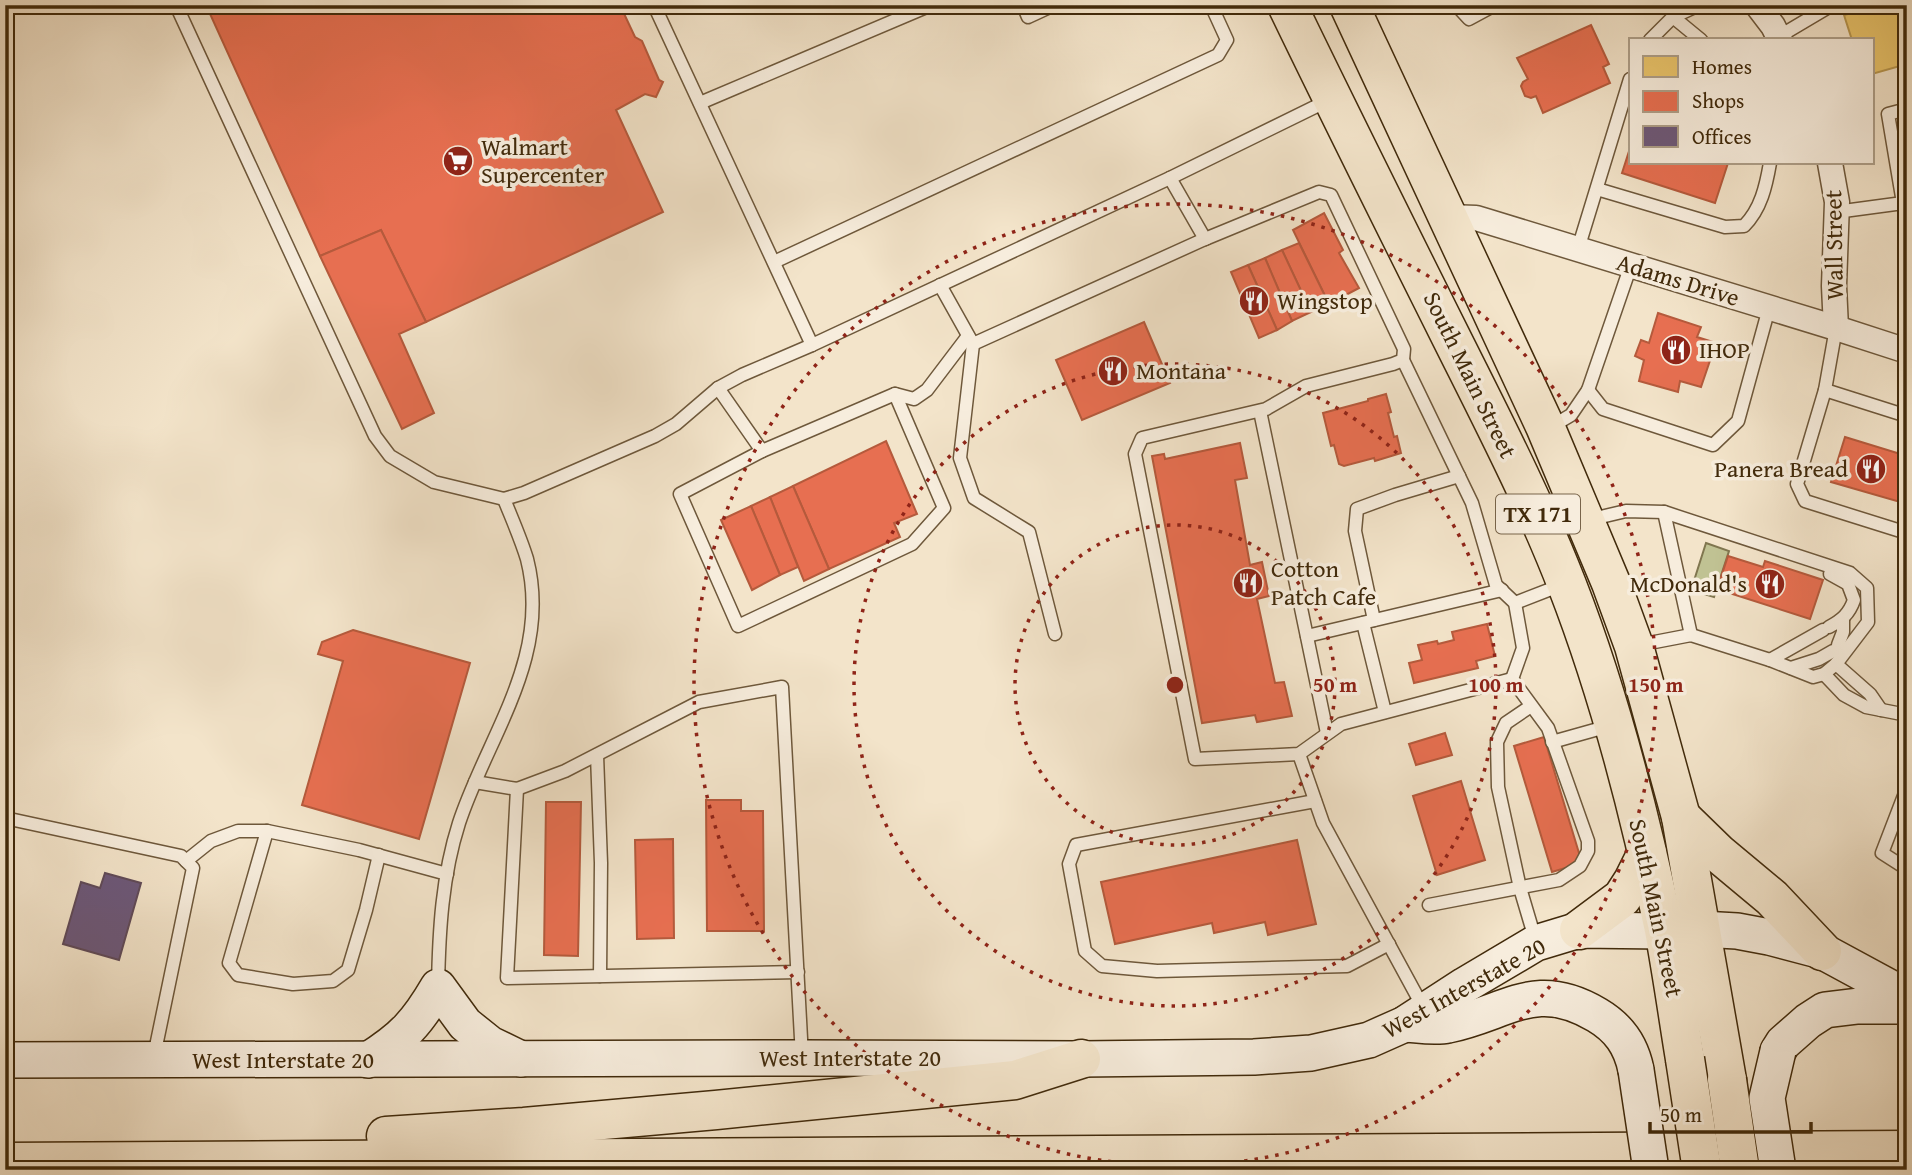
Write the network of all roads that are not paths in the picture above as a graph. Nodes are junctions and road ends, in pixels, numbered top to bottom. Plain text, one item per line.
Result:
1 (176, 5) edge
2 (654, 5) edge
3 (931, 5) edge
4 (1023, 5) edge
5 (1054, 5) edge
6 (1211, 5) edge
7 (1287, 5) edge
8 (1298, 5) edge
9 (1349, 5) edge
10 (1456, 5) edge
11 (1496, 5) edge
12 (1699, 5) edge
13 (1757, 5) edge
14 (1832, 5) edge
15 (1673, 17) junction
16 (1652, 38) edge
17 (1698, 38) edge
18 (1779, 38) edge
19 (1629, 82) edge
20 (1332, 99) junction
21 (700, 103) junction
22 (1907, 109) edge
23 (1770, 164) edge
24 (1830, 164) edge
25 (1170, 178) junction
26 (1598, 189) junction
27 (1905, 202) edge
28 (1836, 212) junction
29 (1448, 217) junction
30 (1907, 223) edge
31 (1207, 238) junction
32 (1578, 249) junction
33 (774, 262) junction
34 (1631, 265) junction
35 (940, 285) junction
36 (1769, 308) junction
37 (1836, 328) junction
38 (971, 340) junction
39 (812, 345) junction
40 (1907, 351) edge
41 (1403, 360) junction
42 (718, 388) junction
43 (1588, 390) junction
44 (1825, 390) junction
45 (895, 394) junction
46 (1260, 411) junction
47 (1907, 416) edge
48 (1547, 429) junction
49 (762, 451) junction
50 (1459, 476) junction
51 (504, 499) junction
52 (1664, 512) junction
53 (1689, 520) junction
54 (1584, 521) junction
55 (1907, 533) edge
56 (1566, 583) junction
57 (1503, 590) junction
58 (1516, 603) junction
59 (1843, 619) junction
60 (1369, 622) junction
61 (1055, 634) dead end
62 (1691, 635) junction
63 (1307, 636) junction
64 (1634, 646) junction
65 (1836, 653) junction
66 (1770, 660) junction
67 (1791, 668) junction
68 (1824, 674) junction
69 (1512, 679) junction
70 (1531, 706) junction
71 (1881, 710) junction
72 (1385, 712) junction
73 (1907, 715) edge
74 (1614, 725) junction
75 (1327, 733) junction
76 (1552, 742) junction
77 (1299, 754) junction
78 (597, 755) junction
79 (475, 782) junction
80 (1907, 788) edge
81 (517, 789) junction
82 (1315, 801) junction
83 (1681, 817) junction
84 (5, 818) edge
85 (267, 831) junction
86 (1647, 853) junction
87 (379, 855) junction
88 (186, 862) junction
89 (1907, 869) edge
90 (447, 874) junction
91 (1520, 888) junction
92 (1429, 905) dead end
93 (1701, 929) junction
94 (1579, 930) junction
95 (1664, 931) junction
96 (1536, 943) junction
97 (1389, 944) junction
98 (1822, 951) junction
99 (798, 972) junction
100 (600, 976) junction
101 (438, 987) junction
102 (1907, 997) edge
103 (1907, 1006) edge
104 (1416, 1018) junction
105 (802, 1058) junction
106 (521, 1059) junction
107 (1082, 1059) junction
108 (5, 1060) edge
109 (154, 1060) junction
110 (368, 1060) junction
111 (1907, 1150) edge
112 (169, 1161) junction
113 (5, 1162) edge
114 (1651, 1170) edge
115 (1702, 1170) edge
116 (1741, 1170) edge
117 (1778, 1170) edge

1 - 51 lane
2 - 21 lane
3 - 21 lane
4 - 5 lane
6 - 33 lane
7 - 20 main road, South Main Street / TX 171
8 - 29 main road
9 - 29 main road, South Main Street / TX 171
10 - 11 lane
12 - 15 lane
13 - 18 street
14 - 18 lane
15 - 16 lane
15 - 17 lane
19 - 26 lane
20 - 25 lane
20 - 56 main road, South Main Street / TX 171
21 - 33 lane
22 - 27 lane
23 - 26 lane
24 - 28 street, Wall Street
25 - 31 lane
25 - 35 lane
26 - 32 lane
27 - 28 lane
27 - 30 lane
28 - 37 street, Wall Street
29 - 32 street, Adams Drive
29 - 48 main road, South Main Street / TX 171
31 - 38 lane
31 - 41 lane
32 - 34 street, Adams Drive
33 - 39 lane
34 - 36 street, Adams Drive
34 - 43 lane
35 - 38 lane
35 - 39 lane
36 - 37 street, Adams Drive
36 - 43 lane
37 - 40 street, Adams Drive
37 - 44 lane
38 - 45 lane
38 - 61 lane
39 - 42 lane
41 - 46 lane
41 - 50 lane
42 - 49 lane
42 - 51 lane
43 - 48 lane
44 - 47 lane
44 - 55 lane
45 - 49 lane
45 - 49 lane
46 - 63 lane
46 - 77 lane
48 - 54 main road, South Main Street / TX 171
50 - 57 lane
50 - 60 lane
51 - 79 lane
52 - 53 lane
52 - 54 lane
52 - 62 lane
53 - 59 lane
53 - 65 lane
54 - 64 main road, South Main Street / TX 171
56 - 58 lane
56 - 74 main road, South Main Street / TX 171
57 - 58 lane
57 - 60 lane
58 - 69 lane
59 - 65 lane
59 - 66 lane
60 - 63 lane
60 - 72 lane
62 - 64 lane
62 - 66 lane
63 - 75 lane
64 - 83 main road, South Main Street / TX 171
65 - 67 lane
65 - 68 lane
65 - 71 lane
66 - 67 lane
67 - 68 lane
68 - 71 lane
69 - 70 lane
69 - 72 lane
70 - 76 lane
70 - 91 lane
71 - 73 lane
72 - 75 lane
74 - 76 lane
74 - 86 main road, South Main Street / TX 171
75 - 77 lane
76 - 91 lane
77 - 82 lane
78 - 81 lane
78 - 99 lane
78 - 100 lane
79 - 81 lane
79 - 90 lane
80 - 89 lane
81 - 100 lane
82 - 97 lane
82 - 97 lane
83 - 93 main road, South Main Street / TX 171
83 - 98 main road
84 - 88 lane
85 - 87 lane
85 - 87 lane
85 - 88 lane
86 - 94 main road
86 - 95 main road, South Main Street / TX 171
87 - 90 lane
88 - 109 lane
90 - 101 lane
91 - 92 lane
91 - 96 lane
93 - 95 main road, West Interstate 20
93 - 98 main road, West Interstate 20
93 - 116 main road, South Main Street / TX 171, bridge
94 - 95 main road, West Interstate 20
94 - 96 main road, West Interstate 20
95 - 115 main road, South Main Street / TX 171, bridge
96 - 104 main road, West Interstate 20
97 - 104 lane
98 - 102 main road, West Interstate 20
99 - 100 lane
99 - 105 lane
101 - 106 main road
101 - 110 main road
103 - 117 main road, bridge
104 - 107 main road, West Interstate 20
104 - 114 main road, bridge
105 - 106 main road, West Interstate 20
105 - 107 main road, West Interstate 20
106 - 110 main road, West Interstate 20
107 - 112 main road
108 - 109 main road, West Interstate 20
109 - 110 main road, West Interstate 20
111 - 112 main road
112 - 113 main road

